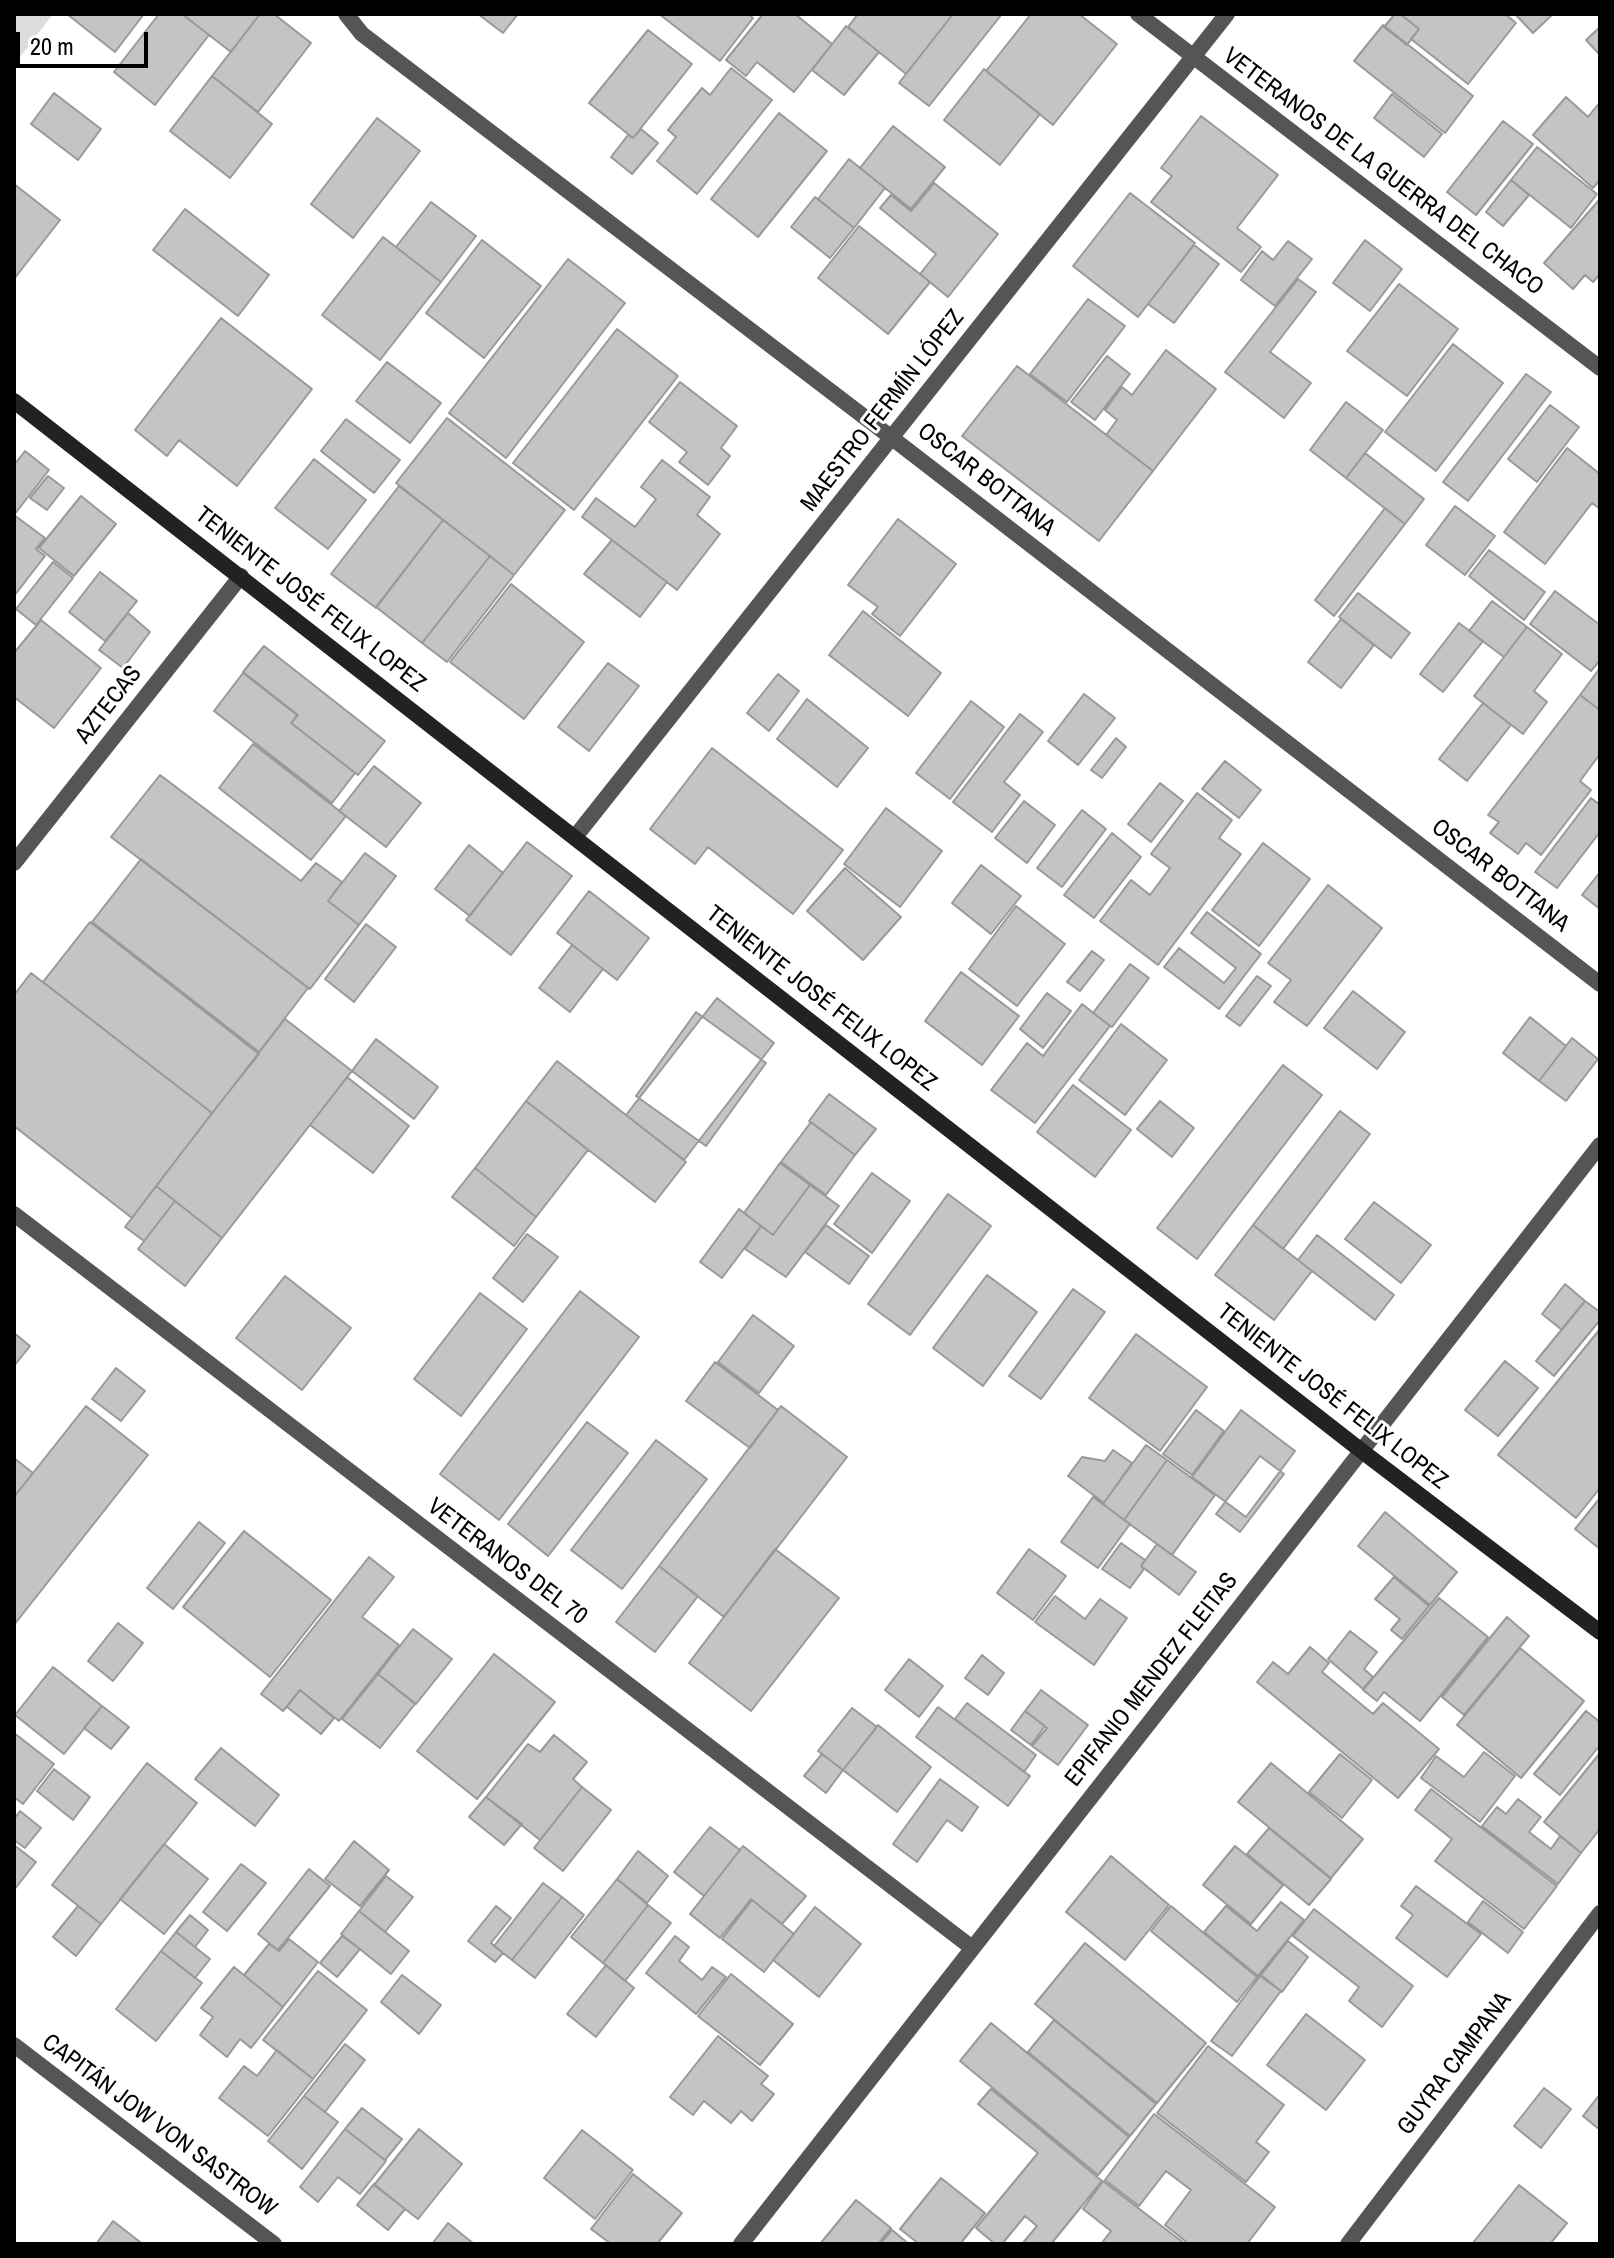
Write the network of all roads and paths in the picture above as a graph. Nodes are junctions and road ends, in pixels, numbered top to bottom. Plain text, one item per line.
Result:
1 (346, 14) edge
2 (1138, 14) edge
3 (1227, 14) edge
4 (1193, 57) junction
5 (1600, 368) edge
6 (14, 401) edge
7 (892, 438) junction
8 (241, 576) junction
9 (575, 837) junction
10 (14, 863) edge
11 (1600, 984) edge
12 (1600, 1145) edge
13 (14, 1214) edge
14 (1363, 1452) junction
15 (1600, 1632) edge
16 (1600, 1913) edge
17 (971, 1947) junction
18 (14, 2045) edge
19 (274, 2244) edge
20 (741, 2244) edge
21 (1348, 2244) edge

1 - 7 street, OSCAR BOTTANA
2 - 4 street, VETERANOS DE LA GUERRA DEL CHACO
3 - 4 street, MAESTRO FERMÍN LÓPEZ
4 - 5 street, VETERANOS DE LA GUERRA DEL CHACO
4 - 7 street, MAESTRO FERMÍN LÓPEZ
6 - 8 main road, TENIENTE JOSÉ FELIX LOPEZ
7 - 9 street, MAESTRO FERMÍN LÓPEZ
7 - 11 street, OSCAR BOTTANA
8 - 9 main road, TENIENTE JOSÉ FELIX LOPEZ
8 - 10 street, AZTECAS
9 - 14 main road, TENIENTE JOSÉ FELIX LOPEZ
12 - 14 street, EPIFANIO MENDEZ FLEITAS
13 - 17 street, VETERANOS DEL 70
14 - 15 main road, TENIENTE JOSÉ FELIX LOPEZ
14 - 17 street, EPIFANIO MENDEZ FLEITAS
16 - 21 street, GUYRA CAMPANA
17 - 20 street, EPIFANIO MENDEZ FLEITAS
18 - 19 street, CAPITÁN JOW VON SASTROW

